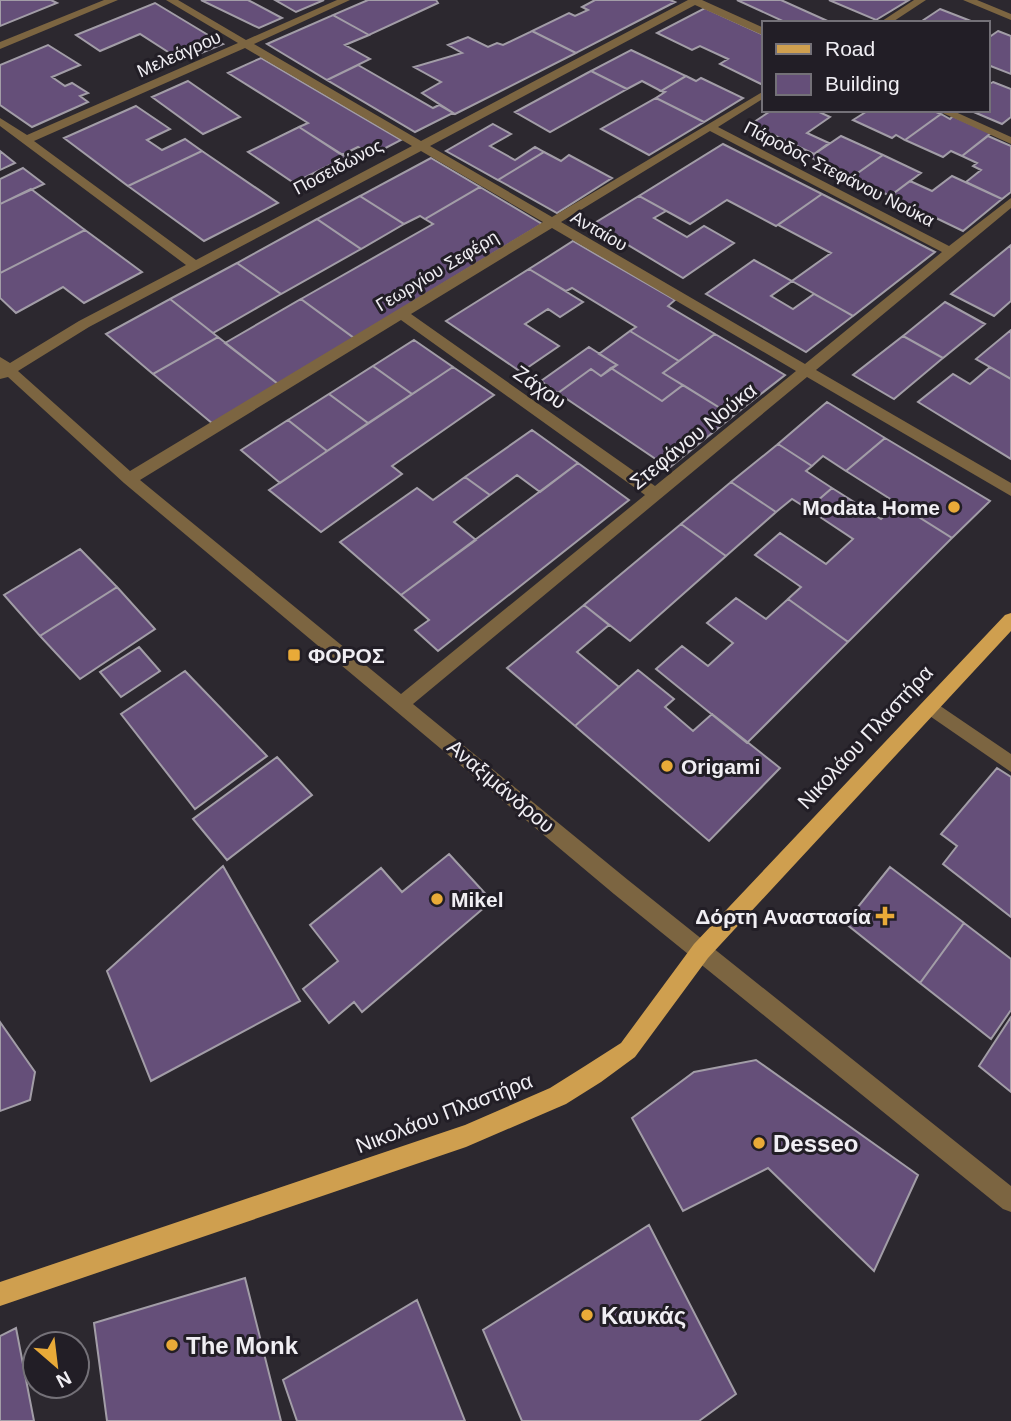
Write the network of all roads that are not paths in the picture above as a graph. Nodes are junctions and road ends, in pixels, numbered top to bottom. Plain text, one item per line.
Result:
1 (113, 0) edge
2 (171, 0) edge
3 (345, 0) edge
4 (695, 0) edge
5 (922, 0) edge
6 (968, 0) edge
7 (1011, 17) edge
8 (887, 21) edge
9 (762, 31) edge
10 (246, 44) junction
11 (0, 46) edge
12 (762, 95) edge
13 (946, 112) edge
14 (0, 121) edge
15 (710, 127) junction
16 (26, 140) junction
17 (1011, 141) edge
18 (421, 145) junction
19 (1011, 202) edge
20 (551, 223) junction
21 (951, 252) junction
22 (195, 265) junction
23 (400, 313) junction
24 (3, 369) edge
25 (805, 372) junction
26 (129, 478) junction
27 (1011, 490) edge
28 (656, 495) junction
29 (1011, 620) edge
30 (402, 703) junction
31 (930, 707) junction
32 (1011, 764) edge
33 (701, 951) junction
34 (1011, 1201) edge
35 (2, 1291) edge

1 - 11 street
2 - 10 street, Ανταίου
3 - 10 street, Μελεάγρου
4 - 9 street
4 - 18 street, Ποσειδώνος
5 - 8 street
6 - 7 street
10 - 16 street, Μελεάγρου
10 - 18 street, Ανταίου
12 - 15 street, Γεωργίου Σεφέρη
13 - 17 street
14 - 16 street
15 - 20 street, Γεωργίου Σεφέρη
15 - 21 street, Πάροδος Στεφάνου Νούκα
16 - 22 street
18 - 20 street, Ανταίου
18 - 22 street, Ποσειδώνος
19 - 21 street, Στεφάνου Νούκα
20 - 23 street, Γεωργίου Σεφέρη
20 - 25 street, Ανταίου
21 - 25 street, Στεφάνου Νούκα
22 - 24 street, Ποσειδώνος
23 - 26 street, Γεωργίου Σεφέρη
23 - 28 street, Ζάχου
24 - 26 street, Αναξιμάνδρου
25 - 27 street, Ανταίου
25 - 28 street, Στεφάνου Νούκα
26 - 30 street, Αναξιμάνδρου
28 - 30 street, Στεφάνου Νούκα
29 - 31 main road, Νικολάου Πλαστήρα
30 - 33 street, Αναξιμάνδρου
31 - 32 street
31 - 33 main road, Νικολάου Πλαστήρα
33 - 34 street, Αναξιμάνδρου
33 - 35 main road, Νικολάου Πλαστήρα

